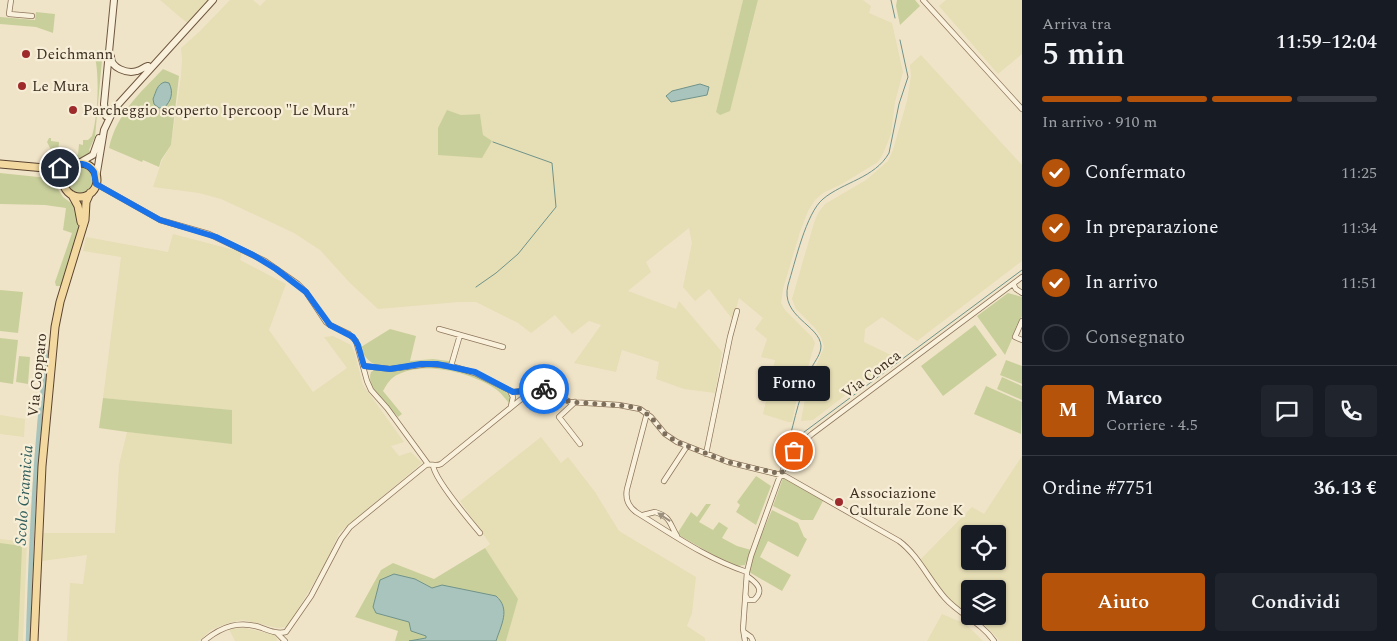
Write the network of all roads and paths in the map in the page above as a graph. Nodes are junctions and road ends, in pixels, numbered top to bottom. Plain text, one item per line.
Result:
1 (11, 0) edge
2 (115, 0) edge
3 (213, 0) edge
4 (923, 0) edge
5 (32, 16) dead end
6 (183, 32) junction
7 (148, 66) junction
8 (1022, 110) edge
9 (106, 116) junction
10 (0, 164) edge
11 (76, 164) junction
12 (45, 168) junction
13 (96, 181) junction
14 (63, 183) junction
15 (90, 193) junction
16 (70, 194) junction
17 (80, 235) junction
18 (1022, 277) edge
19 (1013, 284) junction
20 (1022, 293) edge
21 (737, 311) dead end
22 (1022, 321) edge
23 (439, 329) dead end
24 (460, 335) junction
25 (1022, 340) edge
26 (503, 347) dead end
27 (364, 366) junction
28 (451, 366) junction
29 (535, 389) junction
30 (516, 394) junction
31 (519, 400) junction
32 (574, 402) junction
33 (511, 406) junction
34 (647, 413) junction
35 (580, 444) dead end
36 (687, 446) junction
37 (706, 454) junction
38 (431, 465) junction
39 (781, 474) junction
40 (664, 481) dead end
41 (641, 515) junction
42 (480, 533) dead end
43 (678, 537) junction
44 (747, 574) junction
45 (746, 596) junction
46 (276, 632) junction
47 (744, 632) junction
48 (34, 641) edge
49 (204, 641) edge
50 (284, 641) edge
51 (745, 641) edge
52 (753, 641) edge
53 (994, 641) edge

1 - 5 street
2 - 7 main road
2 - 9 main road
3 - 6 main road
4 - 8 street
6 - 7 main road
6 - 13 main road
7 - 9 main road
9 - 11 main road
10 - 12 main road
11 - 12 main road
11 - 13 main road
11 - 14 main road
12 - 14 main road, Via Copparo
13 - 15 main road, Via Copparo
13 - 27 street
14 - 16 main road, Via Copparo
15 - 16 main road
15 - 17 main road, Via Copparo
16 - 17 main road, Via Copparo
17 - 48 main road, Via Copparo
18 - 19 street, Via Conca
19 - 20 street
19 - 39 street, Via Conca
21 - 37 street
22 - 25 street
23 - 24 street
24 - 26 street
24 - 28 street
27 - 28 street
27 - 38 street
28 - 30 street
29 - 30 street
29 - 31 street
29 - 32 street
30 - 31 street
30 - 33 street
31 - 33 street
32 - 34 street
32 - 35 street
33 - 38 street
34 - 36 street
34 - 41 street
36 - 37 street
36 - 40 street
37 - 39 street
38 - 42 street
38 - 46 street
39 - 44 street, Via Conca
39 - 53 street
41 - 43 street
43 -> 41 street
43 - 44 street
44 - 45 street, Via Conca
44 - 45 street
45 - 47 street, Via Conca
46 - 49 street
46 - 50 street
47 - 51 street, Via Conca
47 - 52 street

